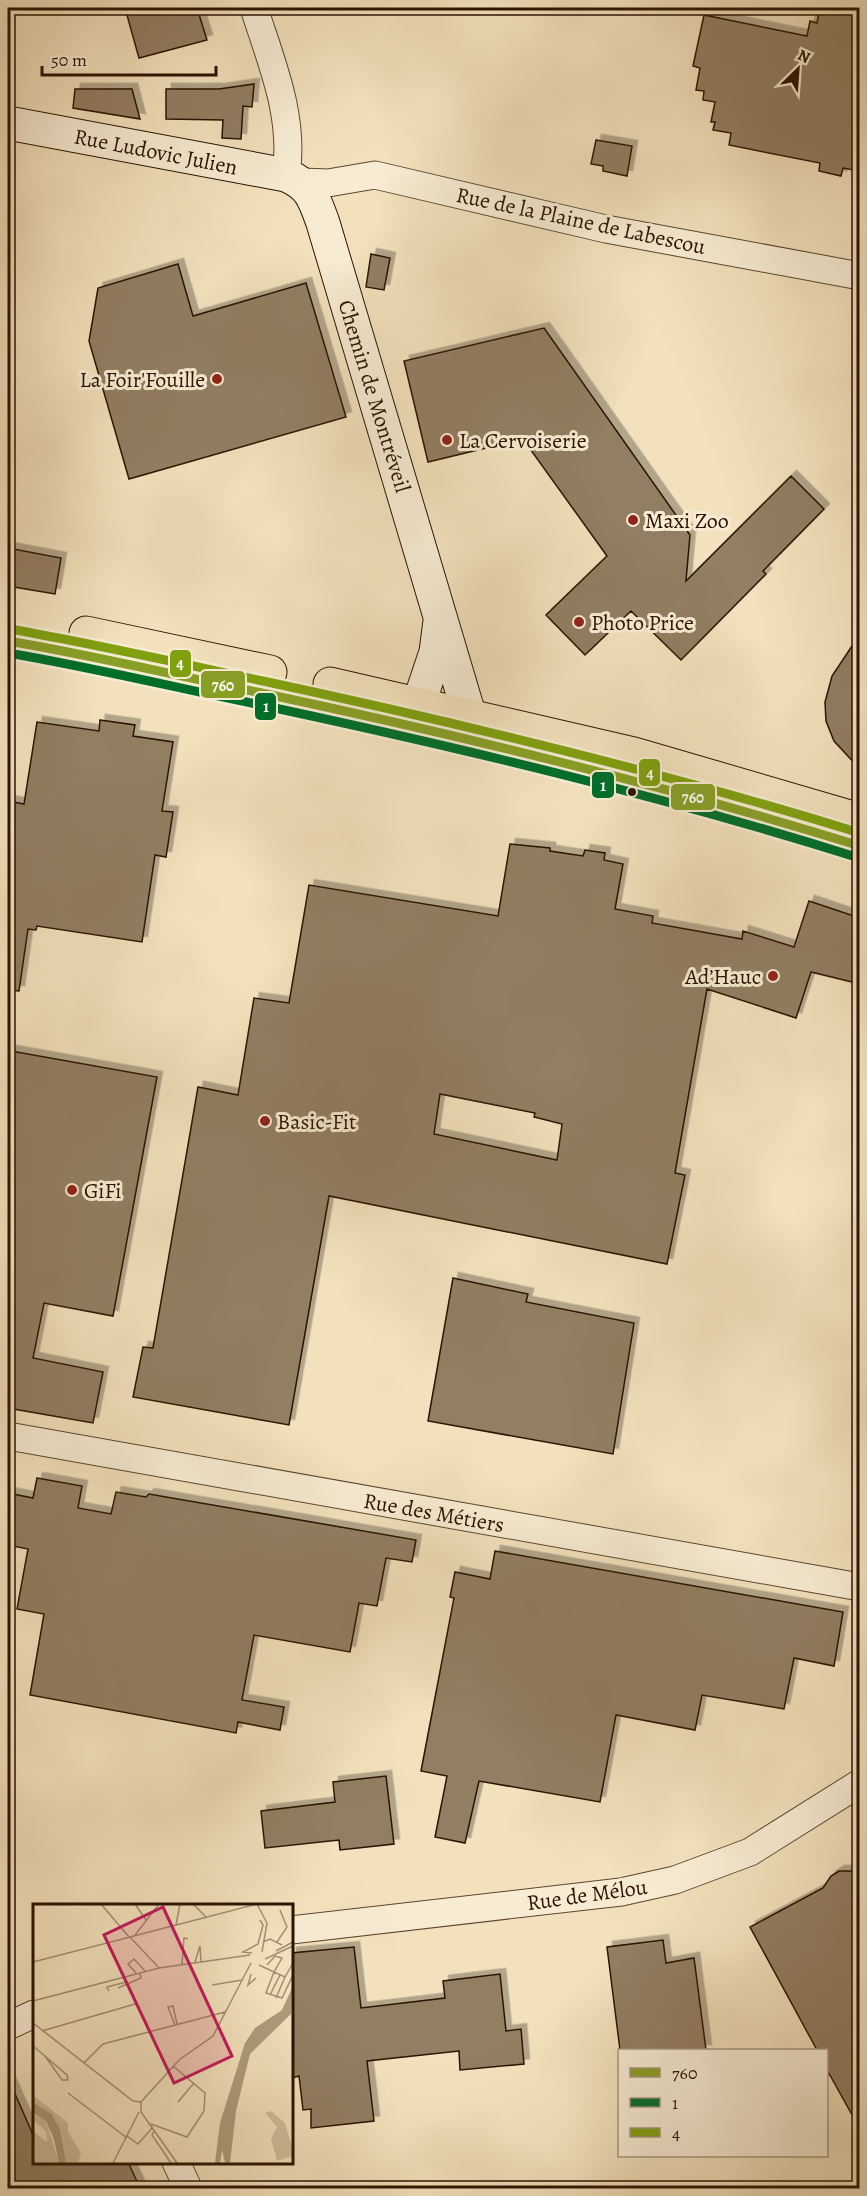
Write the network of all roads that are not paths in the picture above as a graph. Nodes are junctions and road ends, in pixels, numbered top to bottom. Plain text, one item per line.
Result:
1 (254, 8) edge
2 (8, 123) edge
3 (294, 178) junction
4 (860, 276) edge
5 (441, 614) junction
6 (8, 618) edge
7 (8, 641) edge
8 (418, 703) junction
9 (469, 714) junction
10 (860, 820) edge
11 (860, 846) edge
12 (8, 1437) edge
13 (860, 1587) edge
14 (860, 1783) edge
15 (292, 1930) edge
16 (33, 2014) edge
17 (8, 2026) edge
18 (176, 2163) edge
19 (188, 2188) edge

1 - 3 street
2 - 3 main road, Rue Ludovic Julien
3 - 4 street, Rue de la Plaine de Labescou
3 - 5 main road, Chemin de Montréveil
5 - 8 main road, Chemin de Montréveil
5 - 9 main road, Chemin de Montréveil
6 - 8 main road
7 - 11 main road
8 - 9 main road
9 - 10 main road
12 - 13 street, Rue des Métiers
14 - 15 street, Rue de Mélou
16 - 17 street
18 - 19 street

